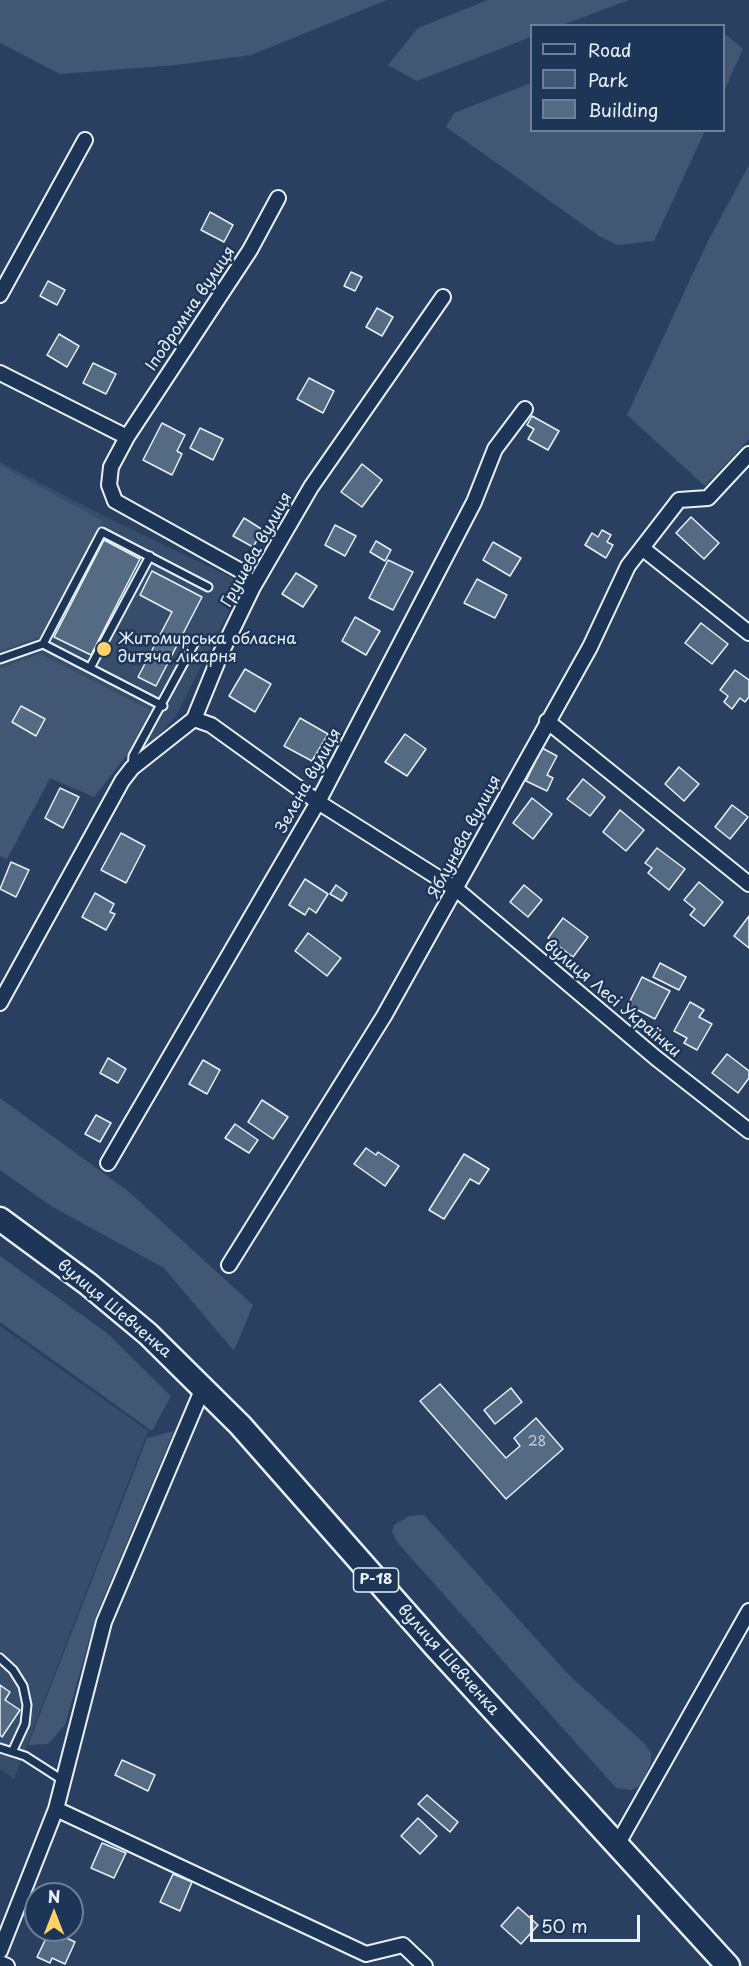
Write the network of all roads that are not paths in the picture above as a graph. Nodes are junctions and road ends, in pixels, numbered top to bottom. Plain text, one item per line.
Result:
1 (85, 140) dead end
2 (278, 198) dead end
3 (0, 295) edge
4 (442, 297) dead end
5 (0, 373) edge
6 (525, 409) dead end
7 (127, 436) junction
8 (749, 454) edge
9 (642, 548) junction
10 (150, 556) junction
11 (208, 587) dead end
12 (253, 587) junction
13 (749, 633) edge
14 (195, 642) dead end
15 (43, 644) junction
16 (0, 659) edge
17 (90, 668) junction
18 (163, 706) junction
19 (194, 719) junction
20 (547, 721) junction
21 (132, 768) junction
22 (318, 802) junction
23 (749, 884) edge
24 (456, 889) junction
25 (0, 1003) edge
26 (749, 1131) edge
27 (108, 1163) dead end
28 (0, 1219) edge
29 (229, 1265) dead end
30 (203, 1388) junction
31 (749, 1611) edge
32 (745, 1627) edge
33 (0, 1658) edge
34 (0, 1748) edge
35 (13, 1750) junction
36 (64, 1781) junction
37 (56, 1809) junction
38 (617, 1845) junction
39 (0, 1951) edge
40 (0, 1963) edge
41 (7, 1966) edge
42 (425, 1966) edge
43 (728, 1966) edge

1 - 3 street
2 - 7 street, Іподромна вулиця
4 - 12 street, Грушева вулиця
5 - 7 street
6 - 22 street, Зелена вулиця
7 - 12 street, Іподромна вулиця
8 - 9 street, Яблунева вулиця
9 - 13 street
9 - 20 street, Яблунева вулиця
10 - 11 lane
10 - 15 lane
10 - 17 lane
12 - 19 street, Грушева вулиця
14 - 18 lane
15 - 16 lane
15 - 17 lane
17 - 18 lane
18 - 21 lane
19 - 21 street, Грушева вулиця
19 - 22 street, вулиця Лесі Українки
20 - 23 street
20 - 24 street, Яблунева вулиця
21 - 25 street, Грушева вулиця
22 - 24 street, вулиця Лесі Українки
22 - 27 street, Зелена вулиця
24 - 26 street, вулиця Лесі Українки
24 - 29 street, Яблунева вулиця
28 - 30 main road, вулиця Шевченка / Р-18
30 - 36 street
30 - 38 main road, вулиця Шевченка / Р-18
31 - 32 street
32 - 38 street
33 - 35 lane
34 - 35 lane
35 - 36 lane
36 - 37 street
37 - 39 street
37 - 42 street
38 - 43 main road, вулиця Шевченка / Р-18
40 - 41 street

